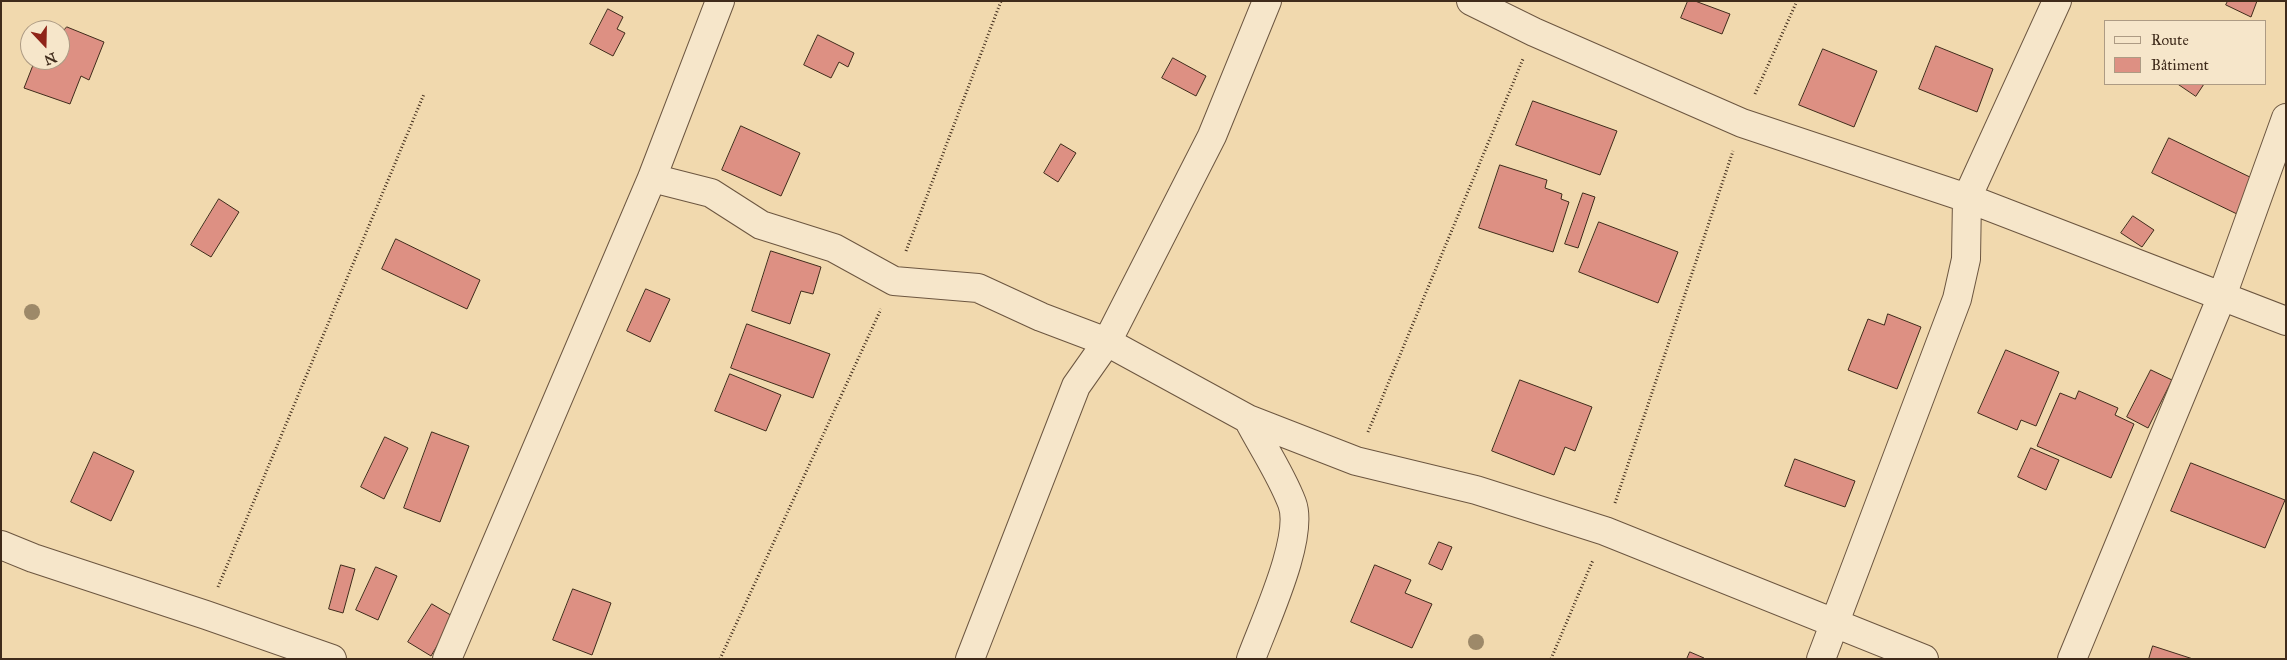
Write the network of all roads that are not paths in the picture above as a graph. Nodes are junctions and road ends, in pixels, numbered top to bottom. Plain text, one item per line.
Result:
1 (720, 1) edge
2 (1267, 1) edge
3 (1471, 1) edge
4 (2057, 1) edge
5 (2286, 118) edge
6 (652, 178) junction
7 (1967, 198) junction
8 (2222, 296) junction
9 (2286, 321) edge
10 (1107, 342) junction
11 (1248, 418) junction
12 (1, 545) edge
13 (1835, 624) junction
14 (332, 659) edge
15 (446, 659) edge
16 (970, 659) edge
17 (1251, 659) edge
18 (1821, 659) edge
19 (1924, 659) edge
20 (2072, 659) edge

1 - 6 street
2 - 10 street
3 - 7 street
4 - 7 street
5 - 8 street
6 - 10 street
6 - 15 street
7 - 8 street
7 - 13 street
8 - 9 street
8 - 20 street
10 - 11 street
10 - 16 street
11 - 13 street
11 - 17 street
12 - 14 street
13 - 18 street
13 - 19 street

